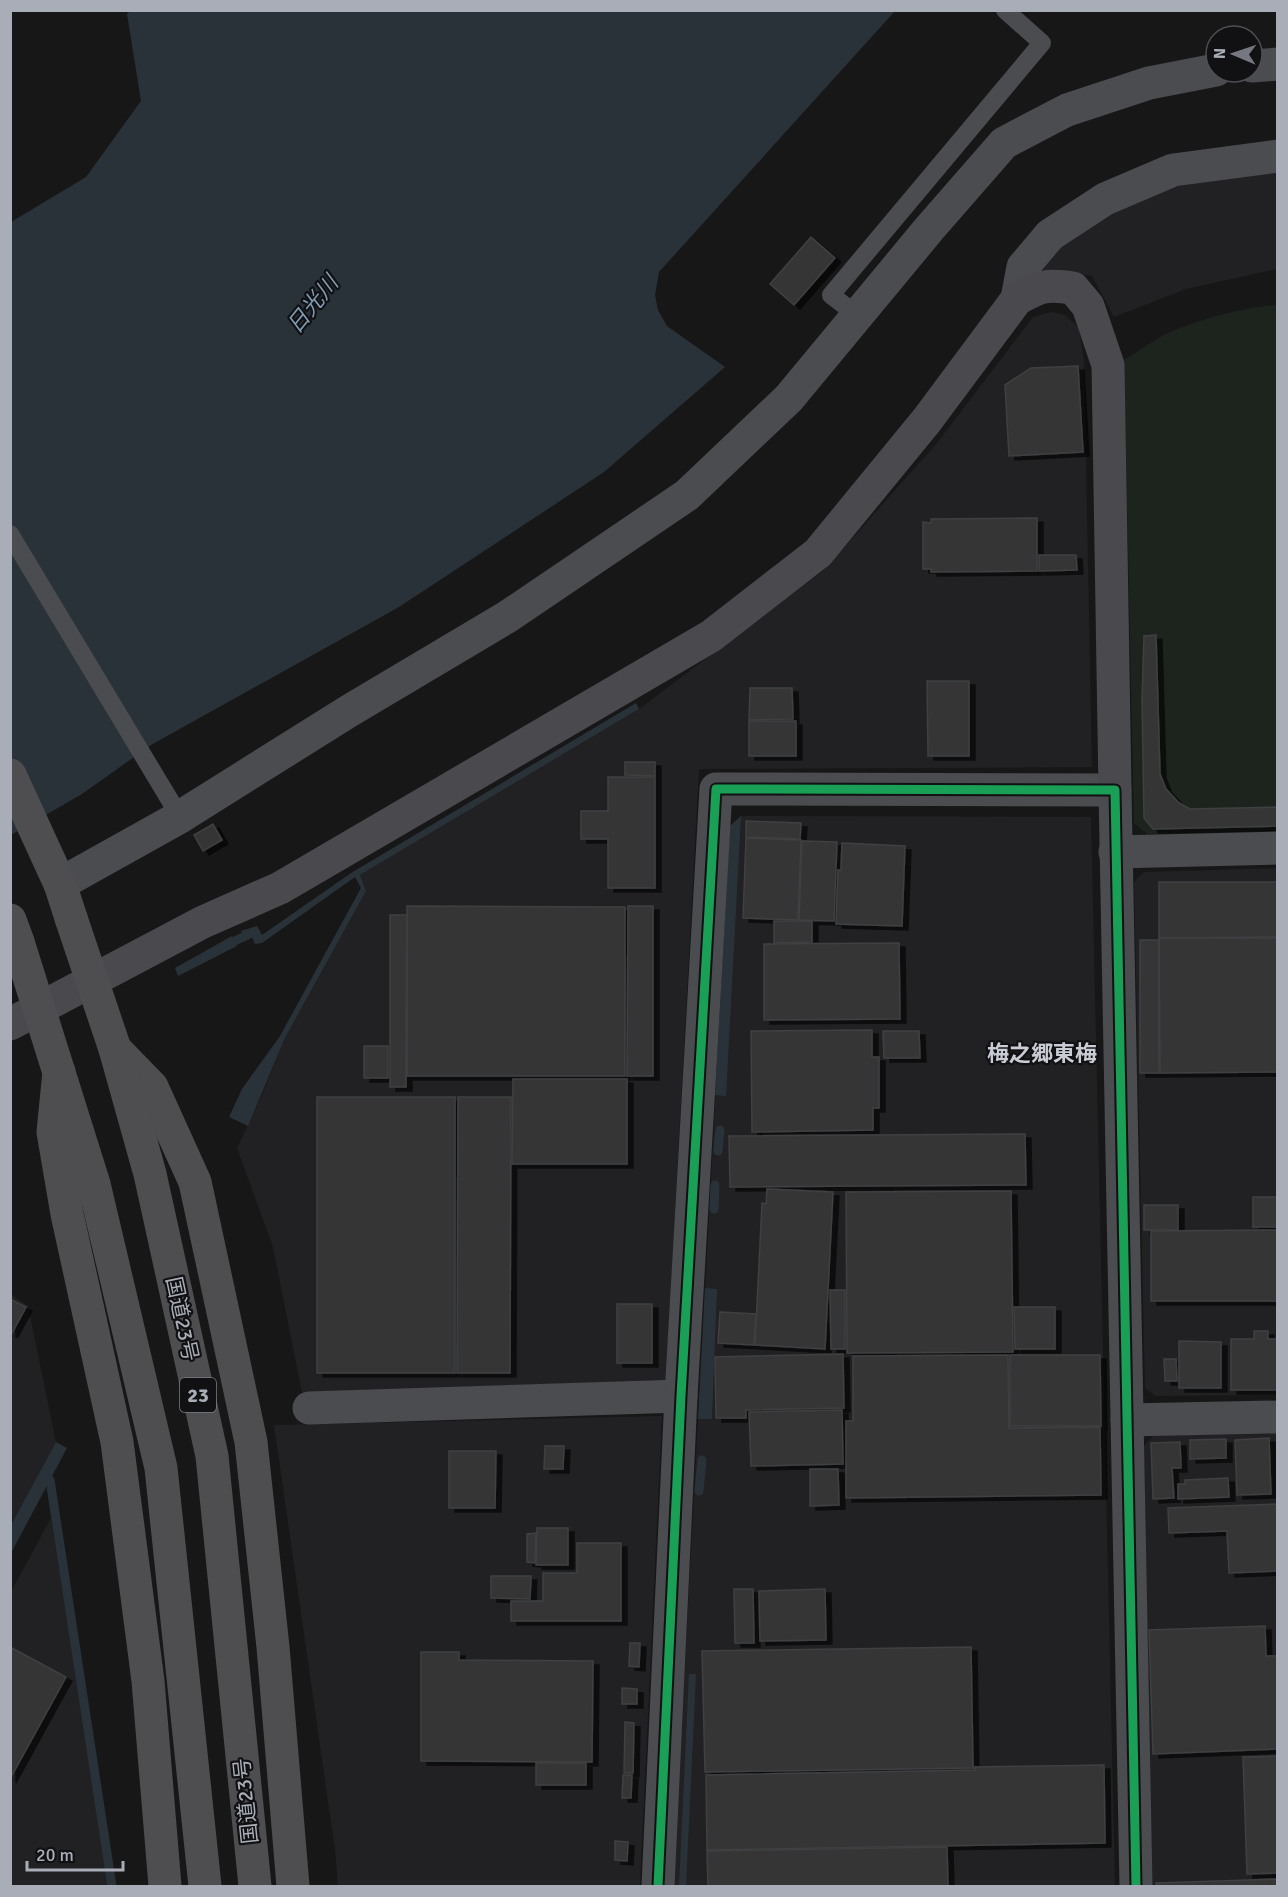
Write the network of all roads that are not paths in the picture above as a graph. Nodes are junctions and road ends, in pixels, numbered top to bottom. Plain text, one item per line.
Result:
1 (1005, 10) edge
2 (1204, 72) edge
3 (1278, 156) edge
4 (1017, 299) junction
5 (857, 315) junction
6 (10, 534) edge
7 (10, 775) edge
8 (1114, 790) junction
9 (180, 817) junction
10 (1278, 848) edge
11 (1115, 852) junction
12 (54, 872) junction
13 (14, 931) edge
14 (10, 1024) edge
15 (115, 1049) junction
16 (59, 1072) junction
17 (681, 1396) junction
18 (309, 1408) dead end
19 (1278, 1417) edge
20 (1127, 1420) junction
21 (165, 1887) edge
22 (205, 1887) edge
23 (255, 1887) edge
24 (293, 1887) edge
25 (658, 1887) edge
26 (1136, 1887) edge

1 - 5 lane
2 - 5 street
3 - 4 street
4 - 8 street
4 - 14 street
5 - 9 street
6 - 9 lane
7 - 12 highway, 国道23号 / 23
8 - 11 street
8 - 17 street
9 - 12 street
10 - 11 street
11 - 20 street
12 - 15 highway, 国道23号 / 23, bridge
13 - 16 highway, 23, bridge
15 - 23 highway, 国道23号 / 23, bridge
15 - 24 highway
16 - 21 highway
16 - 22 highway, 23, bridge
17 - 18 street
17 - 25 street
19 - 20 street
20 - 26 street

